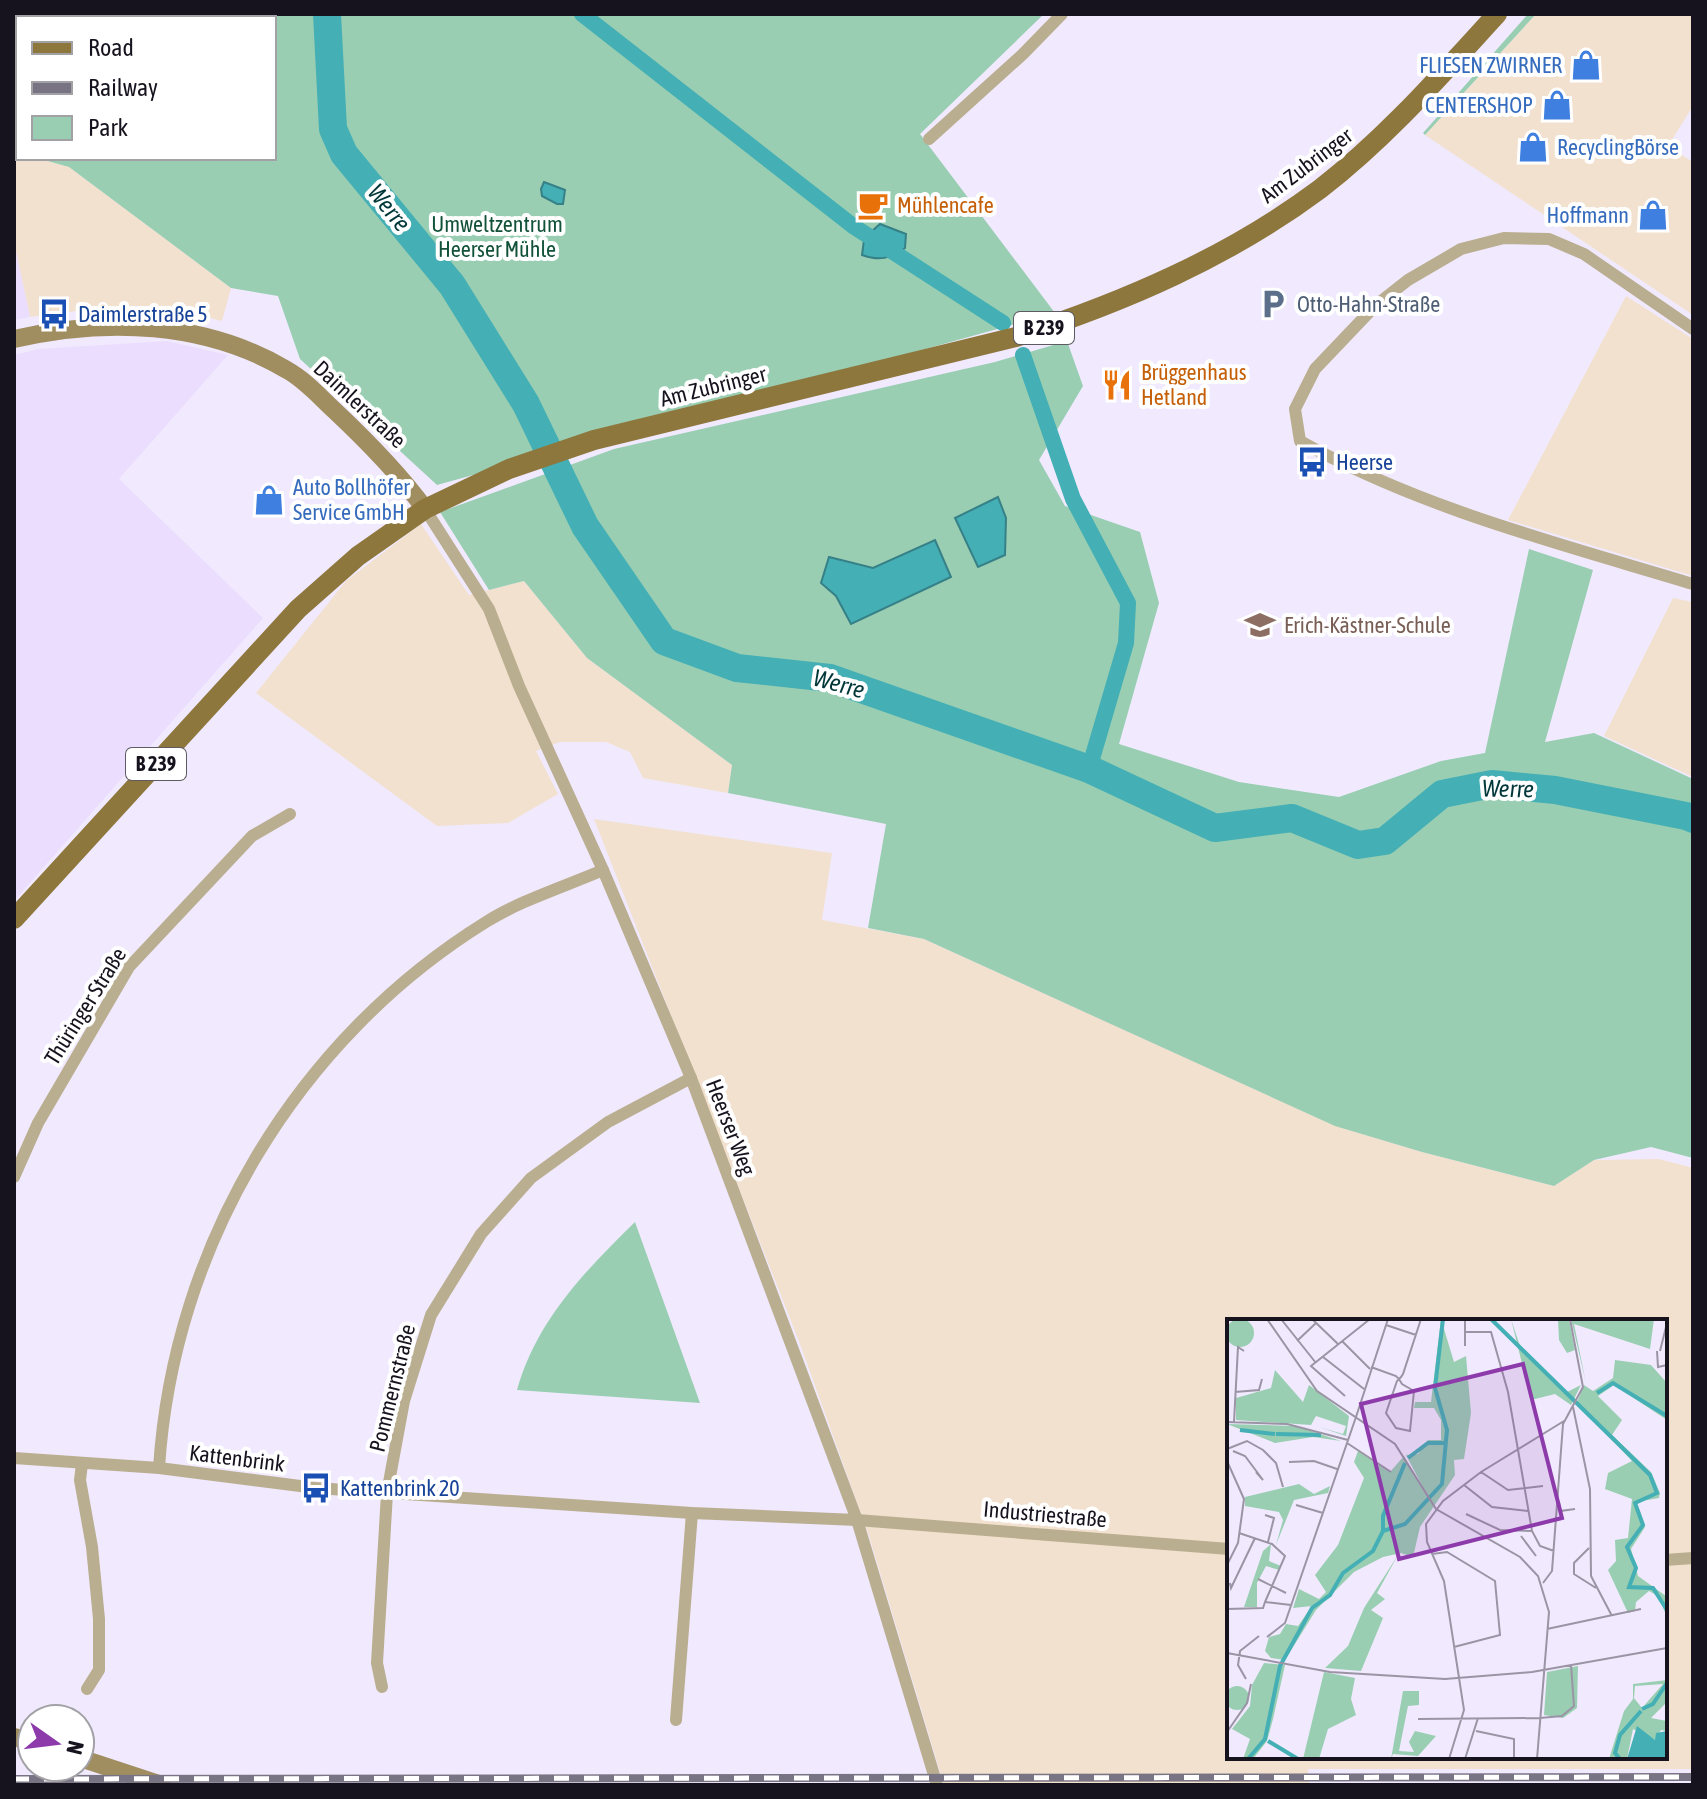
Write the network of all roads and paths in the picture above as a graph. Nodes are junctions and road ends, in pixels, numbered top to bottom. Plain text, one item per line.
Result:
1 (1062, 14) edge
2 (1497, 14) edge
3 (929, 139) dead end
4 (1693, 329) edge
5 (14, 339) edge
6 (425, 509) junction
7 (1693, 584) edge
8 (290, 814) dead end
9 (603, 870) junction
10 (14, 919) edge
11 (691, 1078) junction
12 (14, 1177) edge
13 (14, 1458) edge
14 (82, 1464) junction
15 (159, 1468) junction
16 (387, 1493) junction
17 (692, 1513) junction
18 (857, 1520) junction
19 (1227, 1549) edge
20 (1693, 1558) edge
21 (1667, 1560) edge
22 (382, 1687) dead end
23 (87, 1689) dead end
24 (676, 1720) dead end
25 (96, 1763) edge
26 (162, 1785) edge
27 (937, 1785) edge

1 - 3 street
2 - 6 main road, Am Zubringer / B 239
4 - 7 street
5 - 6 street, Daimlerstraße
6 - 9 street, Heerser Weg
6 - 10 main road, Am Zubringer / B 239
8 - 12 street, Thüringer Straße
9 - 11 street, Heerser Weg
9 - 15 street
11 - 16 street, Pommernstraße
11 - 18 street, Heerser Weg
13 - 14 street, Kattenbrink
14 - 15 street, Kattenbrink
14 - 23 street
15 - 16 street, Kattenbrink
16 - 17 street, Kattenbrink
16 - 22 street
17 - 18 street, Kattenbrink
17 - 24 street
18 - 19 street, Industriestraße
18 - 27 street, Heerser Weg
20 - 21 street
25 - 26 street

